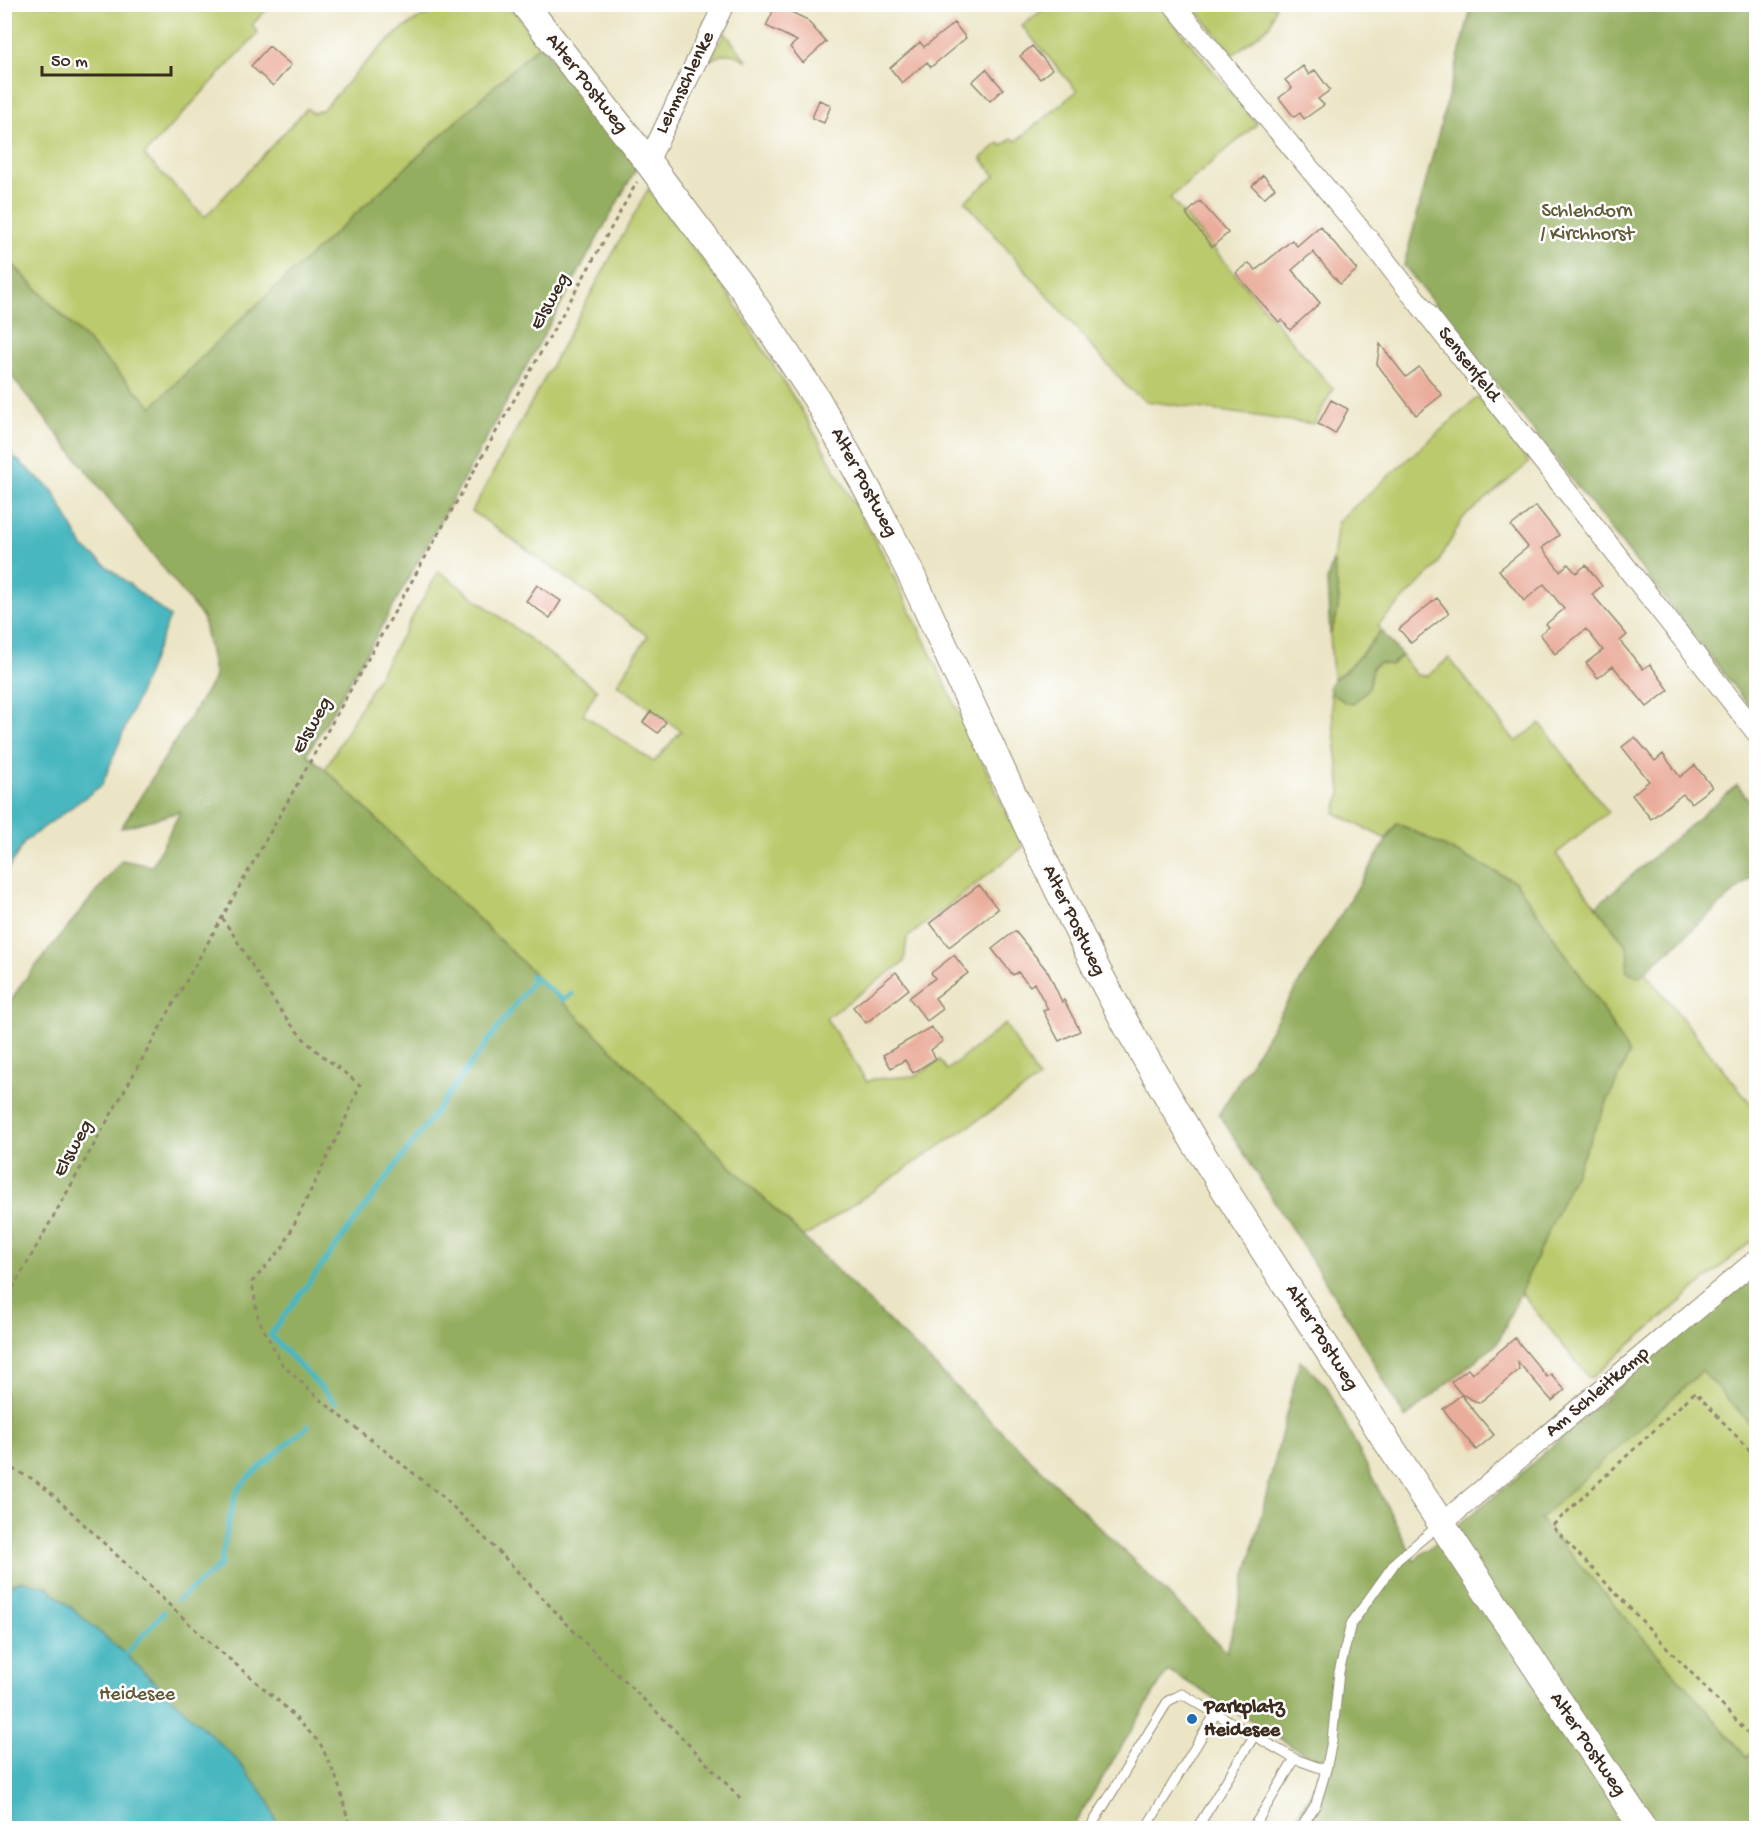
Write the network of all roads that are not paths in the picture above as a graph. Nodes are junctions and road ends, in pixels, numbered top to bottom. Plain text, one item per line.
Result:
1 (524, 4) edge
2 (724, 4) edge
3 (1173, 4) edge
4 (648, 162) junction
5 (1756, 732) edge
6 (1756, 1260) edge
7 (1440, 1525) junction
8 (1216, 1713) junction
9 (1254, 1736) junction
10 (1295, 1759) junction
11 (1326, 1770) junction
12 (1090, 1828) edge
13 (1146, 1828) edge
14 (1197, 1828) edge
15 (1253, 1828) edge
16 (1301, 1828) edge
17 (1643, 1828) edge

1 - 4 main road, Alter Postweg
2 - 4 street, Lehmschlenke
3 - 5 street, Sensenfeld
4 - 7 main road, Alter Postweg
6 - 7 street, Am Schleitkamp
7 - 11 lane
7 - 17 main road, Alter Postweg
8 - 9 lane
8 - 12 lane
8 - 13 lane
9 - 10 lane
9 - 14 lane
10 - 11 lane
10 - 15 lane
11 - 16 lane

